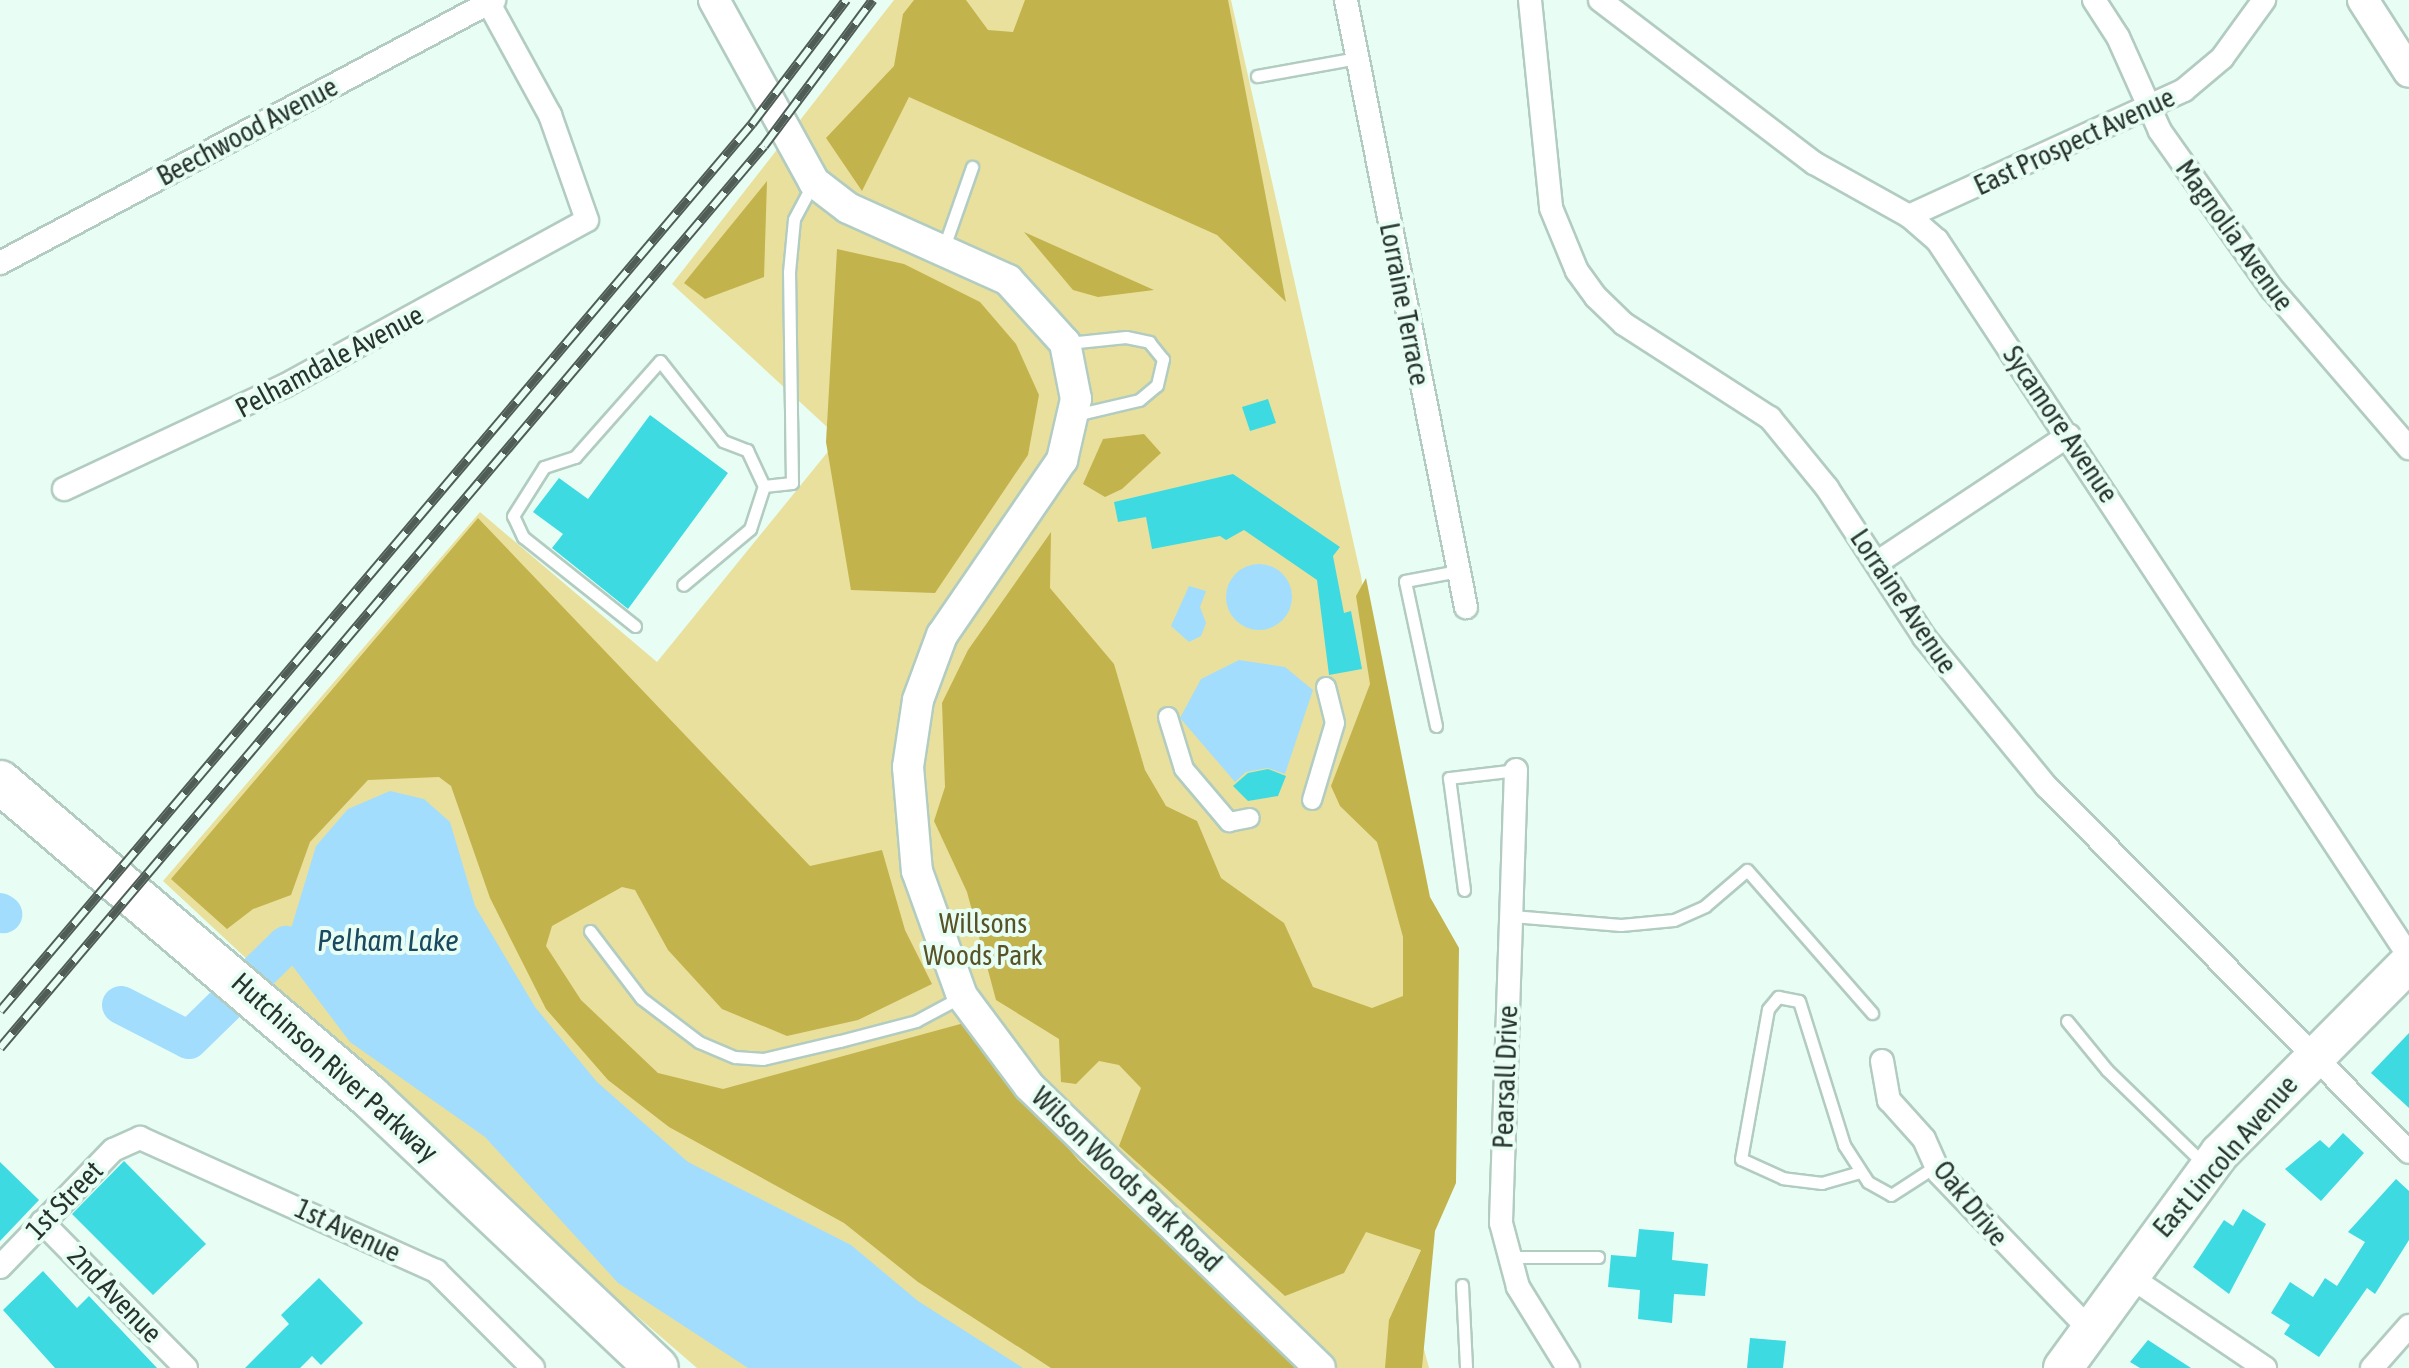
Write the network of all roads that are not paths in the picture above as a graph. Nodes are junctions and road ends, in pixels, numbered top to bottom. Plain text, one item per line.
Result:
1 (714, 0) edge
2 (1346, 0) edge
3 (1530, 0) edge
4 (1600, 0) edge
5 (2094, 0) edge
6 (2264, 0) edge
7 (2363, 0) edge
8 (490, 1) edge
9 (1358, 58) junction
10 (2409, 72) edge
11 (1257, 76) dead end
12 (2148, 108) junction
13 (972, 167) dead end
14 (814, 182) junction
15 (1909, 216) junction
16 (944, 246) junction
17 (0, 263) edge
18 (1064, 344) junction
19 (1075, 415) junction
20 (2069, 435) junction
21 (2409, 448) edge
22 (764, 486) junction
23 (64, 489) dead end
24 (1878, 562) junction
25 (1458, 571) junction
26 (682, 585) dead end
27 (1466, 607) dead end
28 (635, 626) dead end
29 (1326, 687) dead end
30 (1168, 717) dead end
31 (1436, 726) dead end
32 (1516, 770) joint
33 (0, 782) edge
34 (1312, 800) dead end
35 (0, 815) edge
36 (1250, 818) dead end
37 (1464, 890) dead end
38 (1512, 916) junction
39 (590, 931) dead end
40 (2409, 960) edge
41 (211, 973) junction
42 (962, 996) junction
43 (1872, 1013) dead end
44 (2068, 1020) dead end
45 (267, 1024) junction
46 (2312, 1059) junction
47 (1882, 1061) dead end
48 (134, 1140) joint
49 (2409, 1152) edge
50 (1936, 1166) junction
51 (2208, 1168) junction
52 (1860, 1172) junction
53 (42, 1222) junction
54 (1507, 1257) junction
55 (1598, 1258) dead end
56 (0, 1267) edge
57 (2126, 1274) junction
58 (1462, 1285) dead end
59 (2409, 1326) edge
60 (2089, 1328) junction
61 (186, 1368) edge
62 (533, 1368) edge
63 (618, 1368) edge
64 (657, 1368) edge
65 (1320, 1368) edge
66 (1466, 1368) edge
67 (1568, 1368) edge
68 (2062, 1368) edge
69 (2265, 1368) edge
70 (2372, 1368) edge

1 - 14 street
2 - 9 street, Lorraine Terrace
3 - 24 street, Lorraine Avenue
4 - 15 street, Sycamore Avenue
5 - 12 street, Magnolia Avenue
6 - 12 street, East Prospect Avenue
7 - 10 street
8 - 17 street, Beechwood Avenue
8 - 23 street, Pelhamdale Avenue
9 - 11 lane
9 - 25 street, Lorraine Terrace
12 - 15 street, East Prospect Avenue
12 - 21 street, Magnolia Avenue
13 - 16 lane
14 - 16 street
14 - 22 lane
15 - 20 street, Sycamore Avenue
16 - 18 street
18 - 19 street, Wilson Woods Park Road
18 - 19 lane
19 - 42 street, Wilson Woods Park Road
20 - 24 street
20 - 40 street, Sycamore Avenue
22 - 26 lane
22 - 28 lane
24 - 46 street, Lorraine Avenue
25 - 27 street, Lorraine Terrace
25 - 31 lane
29 - 34 street
30 - 36 street
32 - 37 lane
32 - 38 street, Pearsall Drive
33 - 41 highway, Hutchinson River Parkway
35 - 41 highway, Hutchinson River Parkway
38 - 43 lane
38 - 54 street, Pearsall Drive
39 - 42 lane
40 - 46 main road, East Lincoln Avenue
41 - 45 highway, Hutchinson River Parkway
42 - 65 street, Wilson Woods Park Road
44 - 51 lane
45 - 63 highway, Hutchinson River Parkway
45 - 64 highway, Hutchinson River Parkway
46 - 49 street, Lorraine Avenue
46 - 51 main road, East Lincoln Avenue
47 - 50 street, Oak Drive
48 - 53 street, 1st Street
48 - 62 street, 1st Avenue
50 - 52 lane
50 - 60 street, Oak Drive
51 - 57 main road, East Lincoln Avenue
52 - 52 lane
53 - 56 street, 1st Street
53 - 61 street, 2nd Avenue
54 - 55 lane
54 - 67 street, Pearsall Drive
57 - 60 main road, East Lincoln Avenue
57 - 69 street
58 - 66 lane
59 - 70 street
60 - 68 main road, East Lincoln Avenue

